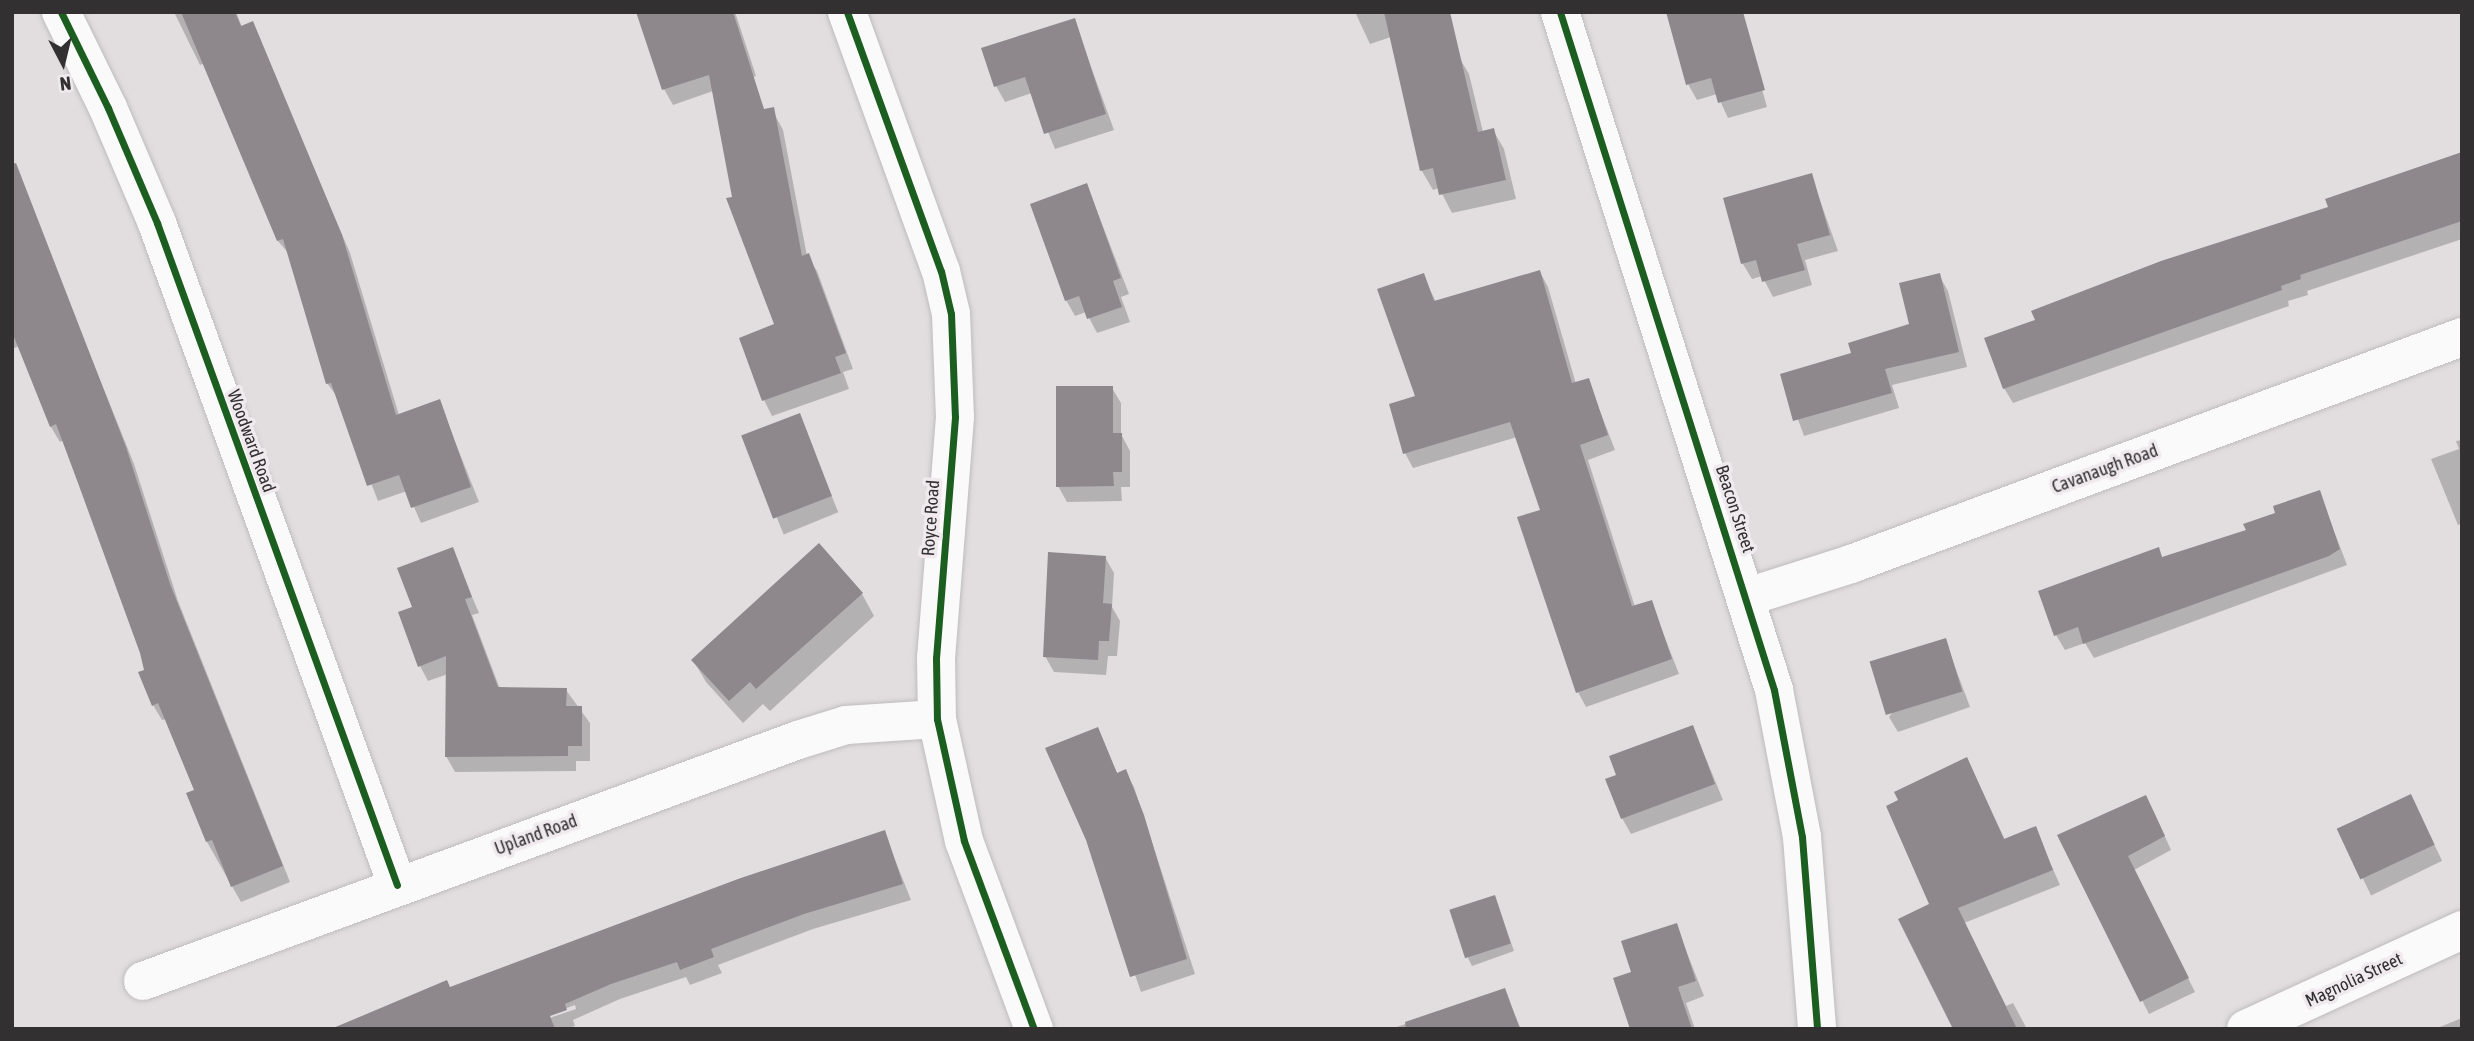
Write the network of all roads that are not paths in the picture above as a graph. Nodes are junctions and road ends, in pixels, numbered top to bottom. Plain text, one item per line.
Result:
1 (61, 12) edge
2 (847, 12) edge
3 (1560, 12) edge
4 (2462, 337) edge
5 (1747, 597) junction
6 (937, 719) junction
7 (397, 885) junction
8 (2462, 930) edge
9 (142, 981) dead end
10 (1034, 1029) edge
11 (1817, 1029) edge
12 (2246, 1029) edge

1 - 7 street, Woodward Road
2 - 6 street, Royce Road
3 - 5 street, Beacon Street
4 - 5 street, Cavanaugh Road
5 - 11 street, Beacon Street
6 - 7 street, Upland Road
6 - 10 street, Royce Road
7 - 9 street, Upland Road
8 - 12 street, Magnolia Street

